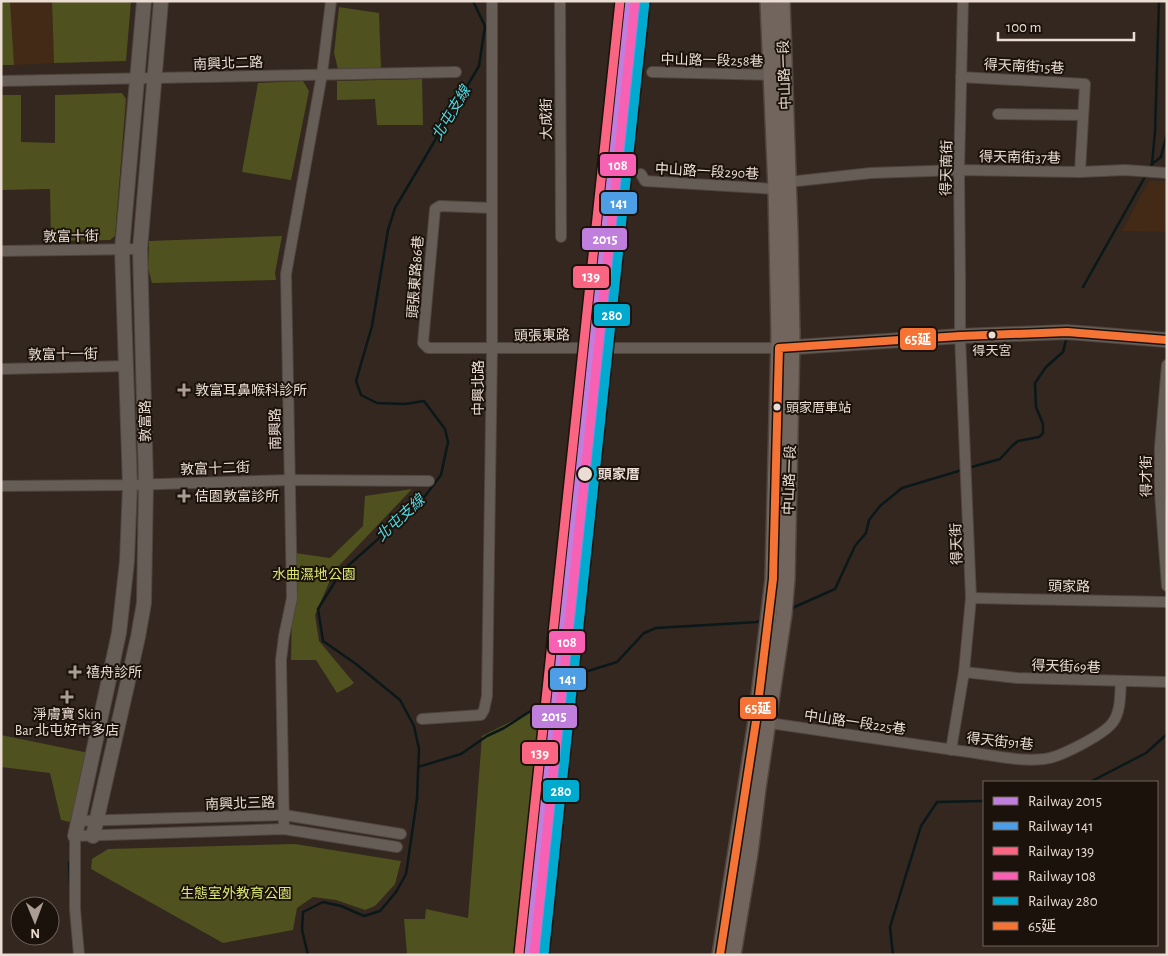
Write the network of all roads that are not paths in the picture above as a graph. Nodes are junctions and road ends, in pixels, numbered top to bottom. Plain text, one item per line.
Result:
1 (144, 1) edge
2 (161, 1) edge
3 (331, 1) edge
4 (492, 1) edge
5 (560, 1) edge
6 (768, 1) edge
7 (782, 1) edge
8 (963, 1) edge
9 (456, 72) dead end
10 (652, 72) dead end
11 (322, 74) junction
12 (772, 75) junction
13 (961, 77) junction
14 (138, 78) junction
15 (154, 79) junction
16 (1, 81) edge
17 (1084, 84) joint
18 (998, 114) dead end
19 (1083, 116) junction
20 (959, 170) junction
21 (1080, 172) junction
22 (1167, 173) edge
23 (641, 174) dead end
24 (782, 186) junction
25 (492, 208) junction
26 (561, 237) dead end
27 (122, 249) junction
28 (140, 249) junction
29 (1, 251) edge
30 (960, 336) junction
31 (1167, 340) edge
32 (425, 346) joint
33 (786, 348) junction
34 (492, 349) junction
35 (1167, 365) edge
36 (126, 366) junction
37 (1, 369) edge
38 (290, 480) junction
39 (429, 481) dead end
40 (146, 484) junction
41 (130, 485) junction
42 (1, 486) edge
43 (1167, 586) edge
44 (972, 598) junction
45 (1167, 602) edge
46 (964, 672) junction
47 (1121, 682) junction
48 (1167, 682) edge
49 (422, 719) dead end
50 (762, 722) junction
51 (951, 750) junction
52 (284, 815) junction
53 (96, 820) junction
54 (78, 821) junction
55 (284, 829) junction
56 (401, 834) dead end
57 (75, 836) junction
58 (93, 836) junction
59 (397, 847) dead end
60 (79, 955) edge
61 (720, 955) edge
62 (733, 955) edge

1 - 14 street, 敦富路
2 - 15 street, 敦富路
3 - 11 street, 南興路
4 - 25 street, 中興北路
5 - 26 street, 大成街
6 - 12 main road, 中山路一段
7 - 24 main road, 中山路一段
8 - 13 street, 得天南街
9 - 11 street, 南興北二路
10 - 12 street, 中山路一段258巷
11 - 15 street, 南興北二路
11 - 38 street, 南興路
12 - 24 main road, 中山路一段
13 - 17 street, 得天南街15巷
13 - 20 street, 得天南街
14 - 15 street, 南興北二路
14 - 16 street, 南興北二路
14 - 27 street, 敦富路
15 - 28 street, 敦富路
17 - 19 street, 得天南街37巷
18 - 19 street
19 - 21 street, 得天南街37巷
20 - 21 street, 得天南街37巷
20 - 24 street, 得天南街37巷
20 - 30 street, 得天南街
21 - 22 street, 得天南街37巷
23 - 24 street, 中山路一段290巷
24 - 33 main road, 中山路一段
25 - 32 street, 頭張東路86巷
25 - 34 street, 中興北路
27 - 28 street, 敦富十街
27 - 29 street, 敦富十街
27 - 36 street, 敦富路
28 - 40 street, 敦富路
30 - 31 street
30 - 33 street
30 - 44 street, 得天街
32 - 34 street, 頭張東路
33 - 34 street, 頭張東路
33 - 50 main road, 中山路一段
34 - 49 street, 中興北路
35 - 43 street, 得才街
36 - 37 street, 敦富十一街
36 - 41 street, 敦富路
38 - 39 street, 敦富十二街
38 - 40 street, 敦富十二街
38 - 52 street, 南興路
40 - 41 street, 敦富十二街
40 - 53 street, 敦富路
41 - 42 street, 敦富十二街
41 - 54 street, 敦富路
44 - 45 street, 頭家路
44 - 46 street, 得天街
46 - 47 street, 得天街69巷
46 - 51 street, 得天街
47 - 48 street, 得天街69巷
47 - 51 street, 得天街91巷
50 - 51 street, 中山路一段225巷
50 - 61 main road, 中山路一段
50 - 62 main road, 中山路一段
52 - 53 street, 南興北三路
52 - 55 street, 南興路
52 - 56 street, 南興北三路
53 - 54 street, 南興北三路
53 - 58 street, 敦富路
54 - 57 street, 敦富路
55 - 58 street, 南興北三路
55 - 59 street, 南興北三路
57 - 58 street, 南興北三路
57 - 60 street

